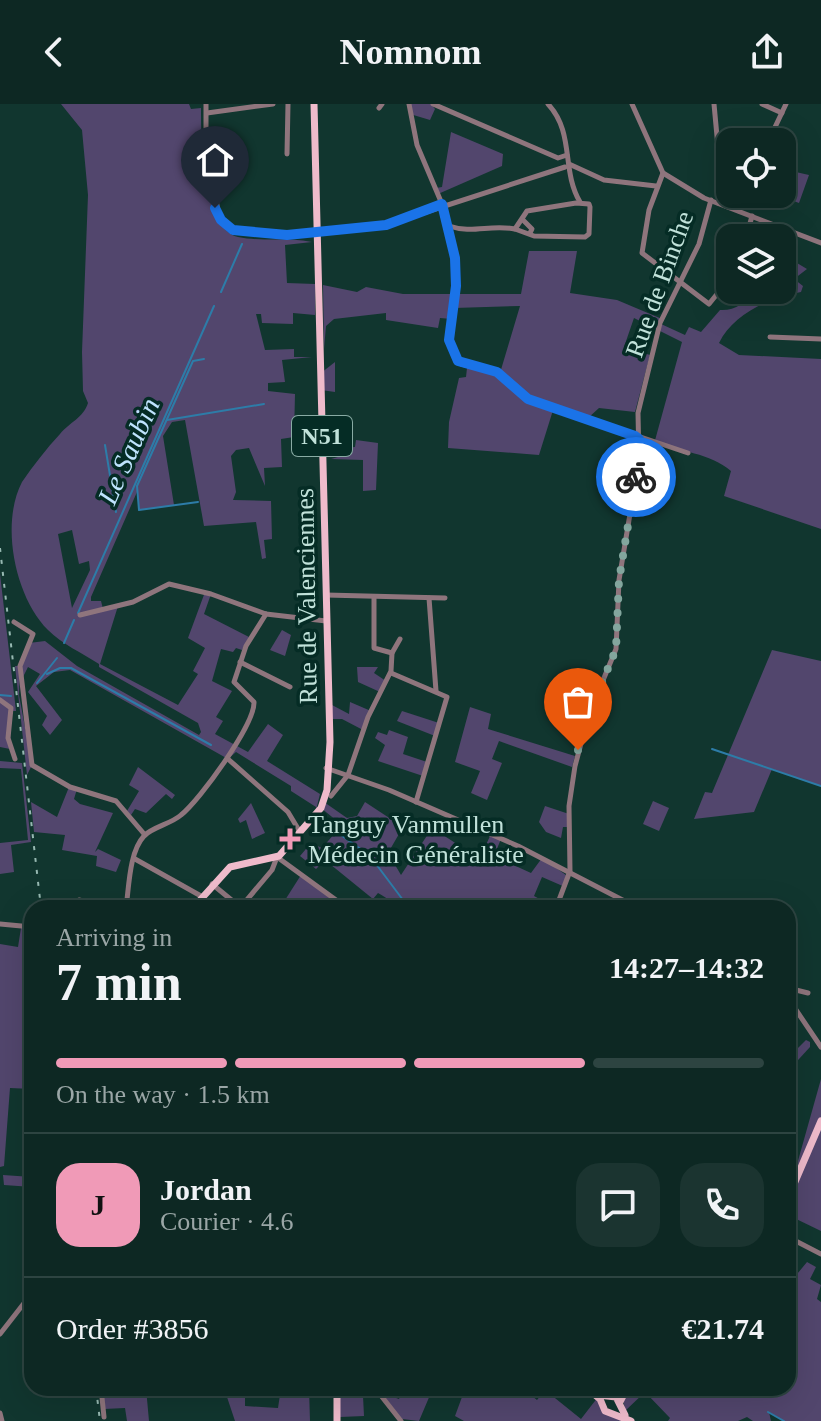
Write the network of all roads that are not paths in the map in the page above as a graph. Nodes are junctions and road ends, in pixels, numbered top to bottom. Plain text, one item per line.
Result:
1 (206, 104) edge
2 (273, 104) edge
3 (288, 104) edge
4 (316, 104) edge
5 (409, 104) edge
6 (433, 104) edge
7 (548, 104) edge
8 (632, 104) edge
9 (714, 104) edge
10 (762, 104) edge
11 (786, 104) edge
12 (219, 107) edge
13 (207, 113) dead end
14 (782, 113) junction
15 (716, 128) edge
16 (775, 128) edge
17 (287, 154) dead end
18 (567, 164) junction
19 (663, 173) junction
20 (656, 186) junction
21 (576, 196) junction
22 (711, 200) junction
23 (716, 202) edge
24 (580, 203) junction
25 (442, 204) junction
26 (572, 204) junction
27 (731, 208) edge
28 (740, 208) edge
29 (739, 211) junction
30 (752, 216) junction
31 (523, 220) junction
32 (750, 224) edge
33 (448, 225) junction
34 (515, 229) junction
35 (530, 233) junction
36 (318, 237) junction
37 (821, 243) edge
38 (680, 285) junction
39 (716, 295) edge
40 (770, 337) dead end
41 (821, 339) edge
42 (639, 439) junction
43 (688, 453) dead end
44 (326, 595) junction
45 (374, 597) junction
46 (429, 598) junction
47 (445, 598) dead end
48 (266, 614) junction
49 (80, 615) dead end
50 (326, 621) junction
51 (14, 622) dead end
52 (400, 639) dead end
53 (392, 653) junction
54 (240, 662) junction
55 (391, 671) junction
56 (290, 687) dead end
57 (436, 691) junction
58 (0, 700) edge
59 (15, 759) dead end
60 (228, 759) junction
61 (327, 768) junction
62 (348, 775) junction
63 (331, 796) dead end
64 (416, 802) junction
65 (294, 819) junction
66 (306, 824) junction
67 (300, 832) junction
68 (145, 835) junction
69 (277, 857) junction
70 (135, 859) junction
71 (570, 871) junction
72 (211, 883) junction
73 (201, 896) junction
74 (127, 900) edge
75 (198, 900) edge
76 (232, 900) edge
77 (246, 900) edge
78 (336, 900) edge
79 (559, 900) edge
80 (617, 900) edge
81 (0, 924) edge
82 (24, 926) edge
83 (796, 990) edge
84 (808, 993) dead end
85 (796, 1010) edge
86 (821, 1047) edge
87 (821, 1121) edge
88 (796, 1179) edge
89 (796, 1241) edge
90 (821, 1254) edge
91 (24, 1303) edge
92 (0, 1334) edge
93 (102, 1396) edge
94 (338, 1396) edge
95 (381, 1396) edge
96 (600, 1396) edge
97 (612, 1396) edge
98 (623, 1396) edge
99 (607, 1399) junction
100 (620, 1405) junction
101 (0, 1413) edge
102 (613, 1414) junction
103 (104, 1417) dead end
104 (630, 1420) edge
105 (2, 1421) edge
106 (339, 1421) edge
107 (401, 1421) edge

1 - 36 street
2 - 12 street
3 - 17 street
4 - 36 main road, Rue de Valenciennes / N51
5 - 25 street
6 - 18 street
7 - 18 street
8 - 19 street
9 - 15 street, Rue de Binche
10 - 14 street
11 - 14 street
12 - 13 street
14 - 16 street
18 - 20 street
18 - 21 street
18 - 25 street
19 - 20 street
19 - 22 street
20 - 38 street
21 - 24 street
21 - 26 street
22 - 23 street, Rue de Binche
22 - 38 street, Rue de Binche
24 - 26 street
24 - 35 street
25 - 33 street
25 - 36 street
26 - 31 street
27 - 29 street
28 - 29 street
29 - 30 street
30 - 32 street
30 - 37 street
31 - 34 street
31 - 35 street
33 - 34 street
33 - 42 street
34 - 35 street
36 - 44 main road, Rue de Valenciennes / N51
38 - 39 street
38 - 42 street, Rue de Binche
40 - 41 street
42 - 43 street
42 - 71 street, Rue de Binche
44 - 45 street
44 - 50 main road, Rue de Valenciennes / N51
45 - 46 street
45 - 53 street
46 - 47 street
46 - 57 street
48 - 49 street
48 - 50 street
48 - 54 street
50 - 61 main road, Rue de Valenciennes / N51
51 - 68 street
52 - 53 street
53 - 55 street
54 - 56 street
54 - 60 street
55 - 57 street
55 - 62 street
57 - 64 street
58 - 59 street
60 - 65 street
60 - 68 street
61 - 62 street
61 - 66 main road, Rue de Valenciennes / N51
62 - 63 street
62 - 64 street
64 - 71 street
65 - 66 street
65 - 67 street
66 - 67 main road, N51
67 - 69 main road, N51
68 - 70 street
69 - 72 main road
69 - 77 street
69 - 78 street
70 - 73 street
70 - 74 street
71 - 79 street, Rue de Binche
71 - 80 street
72 - 73 main road
72 - 76 street
73 - 75 main road
81 - 82 street
83 - 84 street
85 - 86 street
87 - 88 main road
89 - 90 street
91 - 92 street
93 - 103 street
94 - 106 main road
95 - 107 street
96 - 99 main road
97 - 99 main road
98 - 100 main road
99 - 100 main road
99 - 102 main road
100 - 102 main road
100 - 104 main road
101 - 105 street
102 - 104 main road

